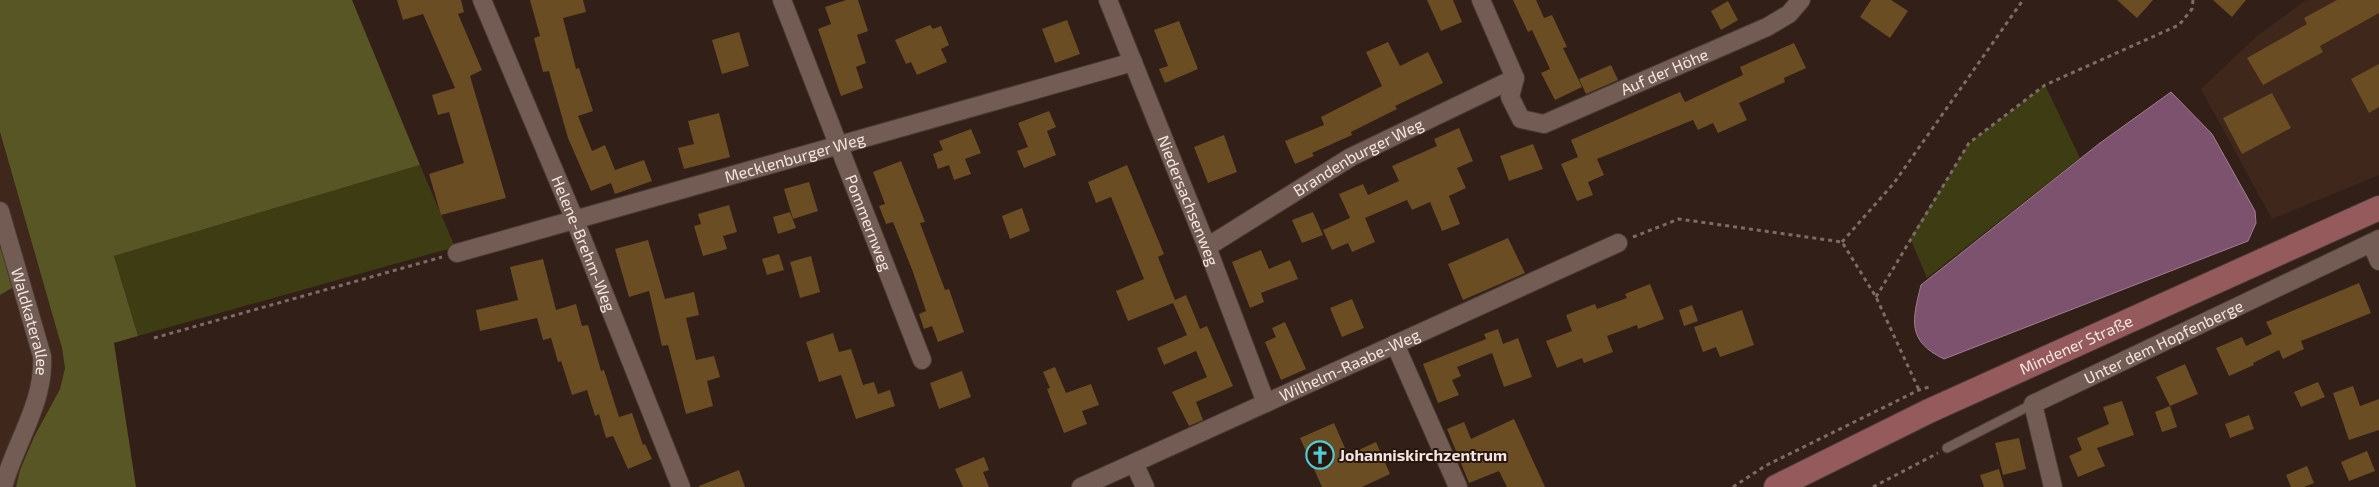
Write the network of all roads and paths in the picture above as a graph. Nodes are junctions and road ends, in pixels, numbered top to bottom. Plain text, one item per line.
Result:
1 (482, 0) edge
2 (782, 0) edge
3 (1108, 0) edge
4 (1480, 0) edge
5 (1800, 0) edge
6 (2022, 0) edge
7 (2193, 0) edge
8 (1133, 62) junction
9 (1514, 78) junction
10 (837, 146) junction
11 (2379, 208) edge
12 (0, 211) edge
13 (574, 218) junction
14 (2375, 241) edge
15 (1842, 242) junction
16 (1618, 243) joint
17 (1207, 246) junction
18 (457, 252) joint
19 (2379, 261) edge
20 (1876, 297) junction
21 (154, 338) dead end
22 (1395, 344) junction
23 (922, 360) dead end
24 (1266, 403) junction
25 (2033, 404) junction
26 (1947, 448) joint
27 (1134, 463) junction
28 (3, 487) edge
29 (682, 487) edge
30 (1080, 487) edge
31 (1145, 487) edge
32 (1458, 487) edge
33 (1733, 487) edge
34 (1776, 487) edge
35 (1873, 487) edge
36 (2053, 487) edge

1 - 13 street, Helene-Brehm-Weg
2 - 10 street, Pommernweg
3 - 8 street, Niedersachsenweg
4 - 9 street
5 - 9 street, Auf der Höhe
6 - 15 path
7 - 20 path
8 - 10 street, Mecklenburger Weg
8 - 17 street, Niedersachsenweg
9 - 17 street, Brandenburger Weg
10 - 13 street, Mecklenburger Weg
10 - 23 street, Pommernweg
11 - 34 main road, Mindener Straße
12 - 28 street, Waldkaterallee
13 - 18 street, Mecklenburger Weg
13 - 29 street, Helene-Brehm-Weg
14 - 19 street
14 - 25 street, Unter dem Hopfenberge
15 - 16 path
15 - 20 path
16 - 22 street, Wilhelm-Raabe-Weg
17 - 24 street, Niedersachsenweg
18 - 21 path
20 - 33 path
22 - 24 street, Wilhelm-Raabe-Weg
22 - 32 street
24 - 27 street, Wilhelm-Raabe-Weg
25 - 26 lane
25 - 36 street
26 - 35 path
27 - 30 street, Wilhelm-Raabe-Weg
27 - 31 street

